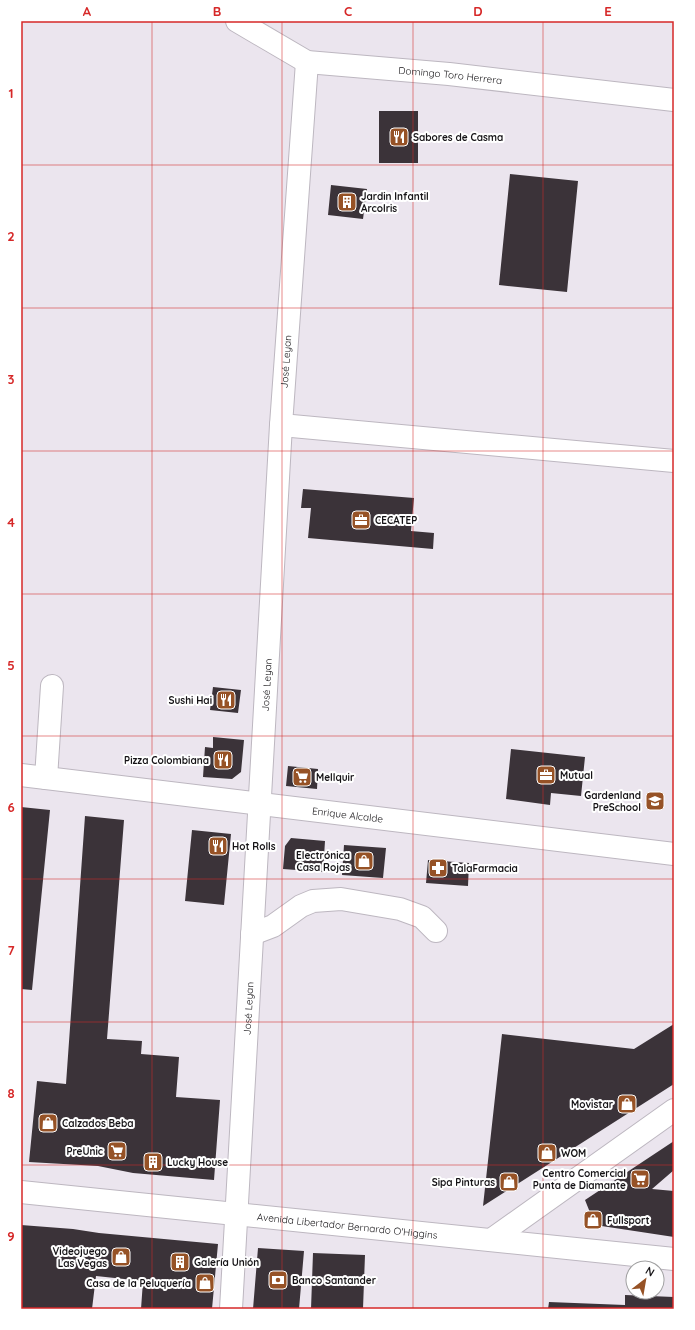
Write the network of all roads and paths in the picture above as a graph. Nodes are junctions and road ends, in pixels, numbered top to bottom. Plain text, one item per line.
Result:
1 (237, 21) edge
2 (307, 62) junction
3 (674, 100) edge
4 (281, 425) junction
5 (674, 461) edge
6 (52, 686) dead end
7 (21, 775) edge
8 (46, 778) junction
9 (259, 804) junction
10 (674, 854) edge
11 (436, 931) dead end
12 (252, 934) junction
13 (674, 1110) edge
14 (21, 1192) edge
15 (236, 1214) junction
16 (491, 1240) junction
17 (674, 1259) edge
18 (231, 1309) edge

1 - 2 street, Domingo Toro Herrera
2 - 3 street, Domingo Toro Herrera
2 - 4 street, José Leyan
4 - 5 street
4 - 9 street, José Leyan
6 - 8 street
7 - 8 street, Enrique Alcalde
8 - 9 street, Enrique Alcalde
9 - 10 street, Enrique Alcalde
9 - 12 street, José Leyan
11 - 12 street
12 - 15 street, José Leyan
13 - 16 street
14 - 15 street, Avenida Libertador Bernardo O'Higgins
15 - 16 street, Avenida Libertador Bernardo O'Higgins
15 - 18 street, José Leyan
16 - 17 street, Avenida Libertador Bernardo O'Higgins

